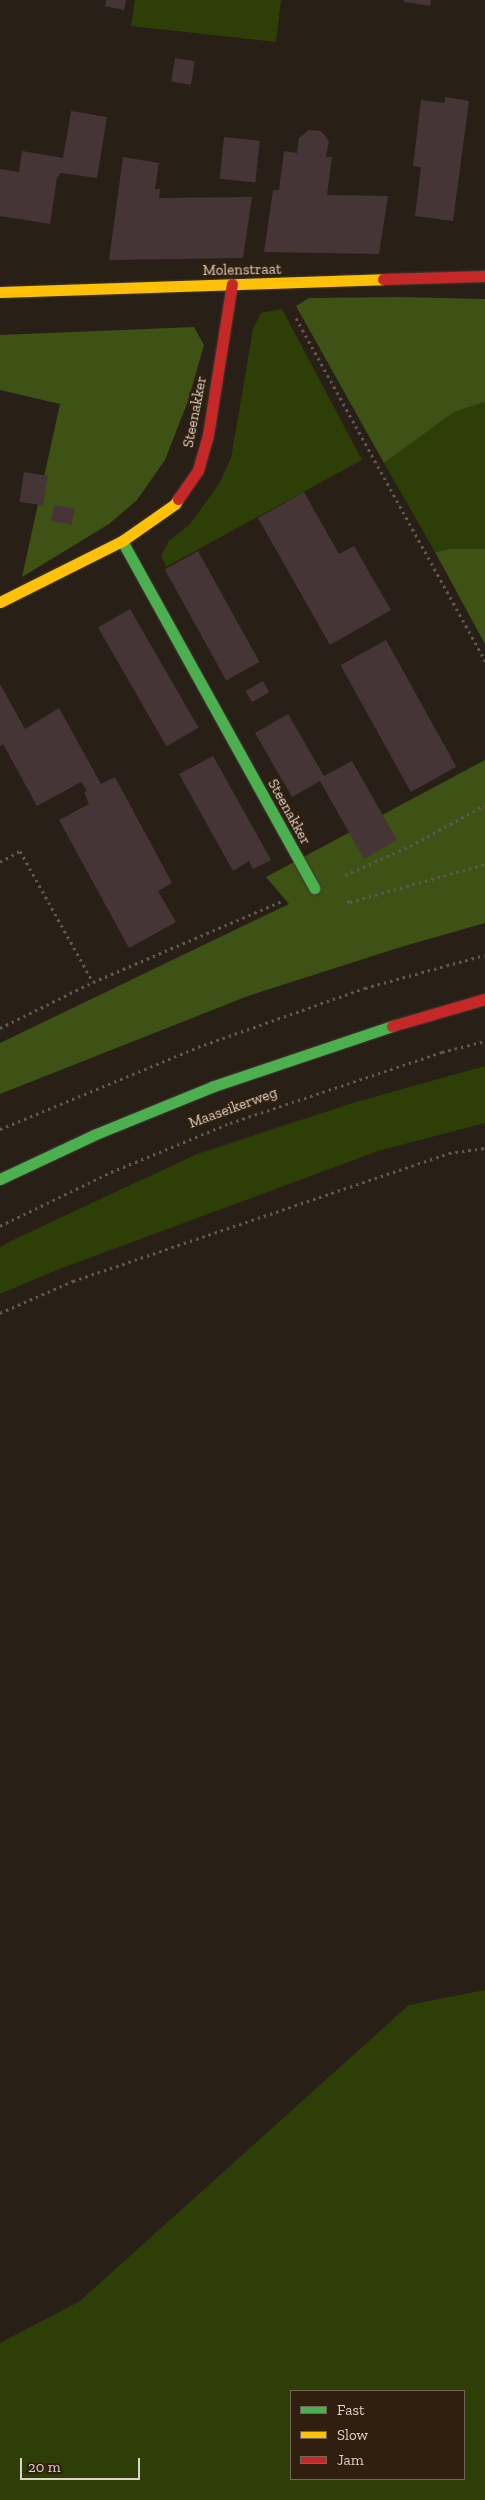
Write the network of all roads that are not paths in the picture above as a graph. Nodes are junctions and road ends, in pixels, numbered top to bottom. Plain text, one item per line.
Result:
1 (485, 276) edge
2 (232, 284) junction
3 (0, 292) edge
4 (122, 541) junction
5 (0, 602) edge
6 (314, 888) road end
7 (485, 999) edge
8 (0, 1179) edge

1 - 2 street, Molenstraat
2 - 3 street, Molenstraat
2 - 4 street, Steenakker
4 - 5 street, Steenakker
4 - 6 street, Steenakker
7 - 8 street, Maaseikerweg

